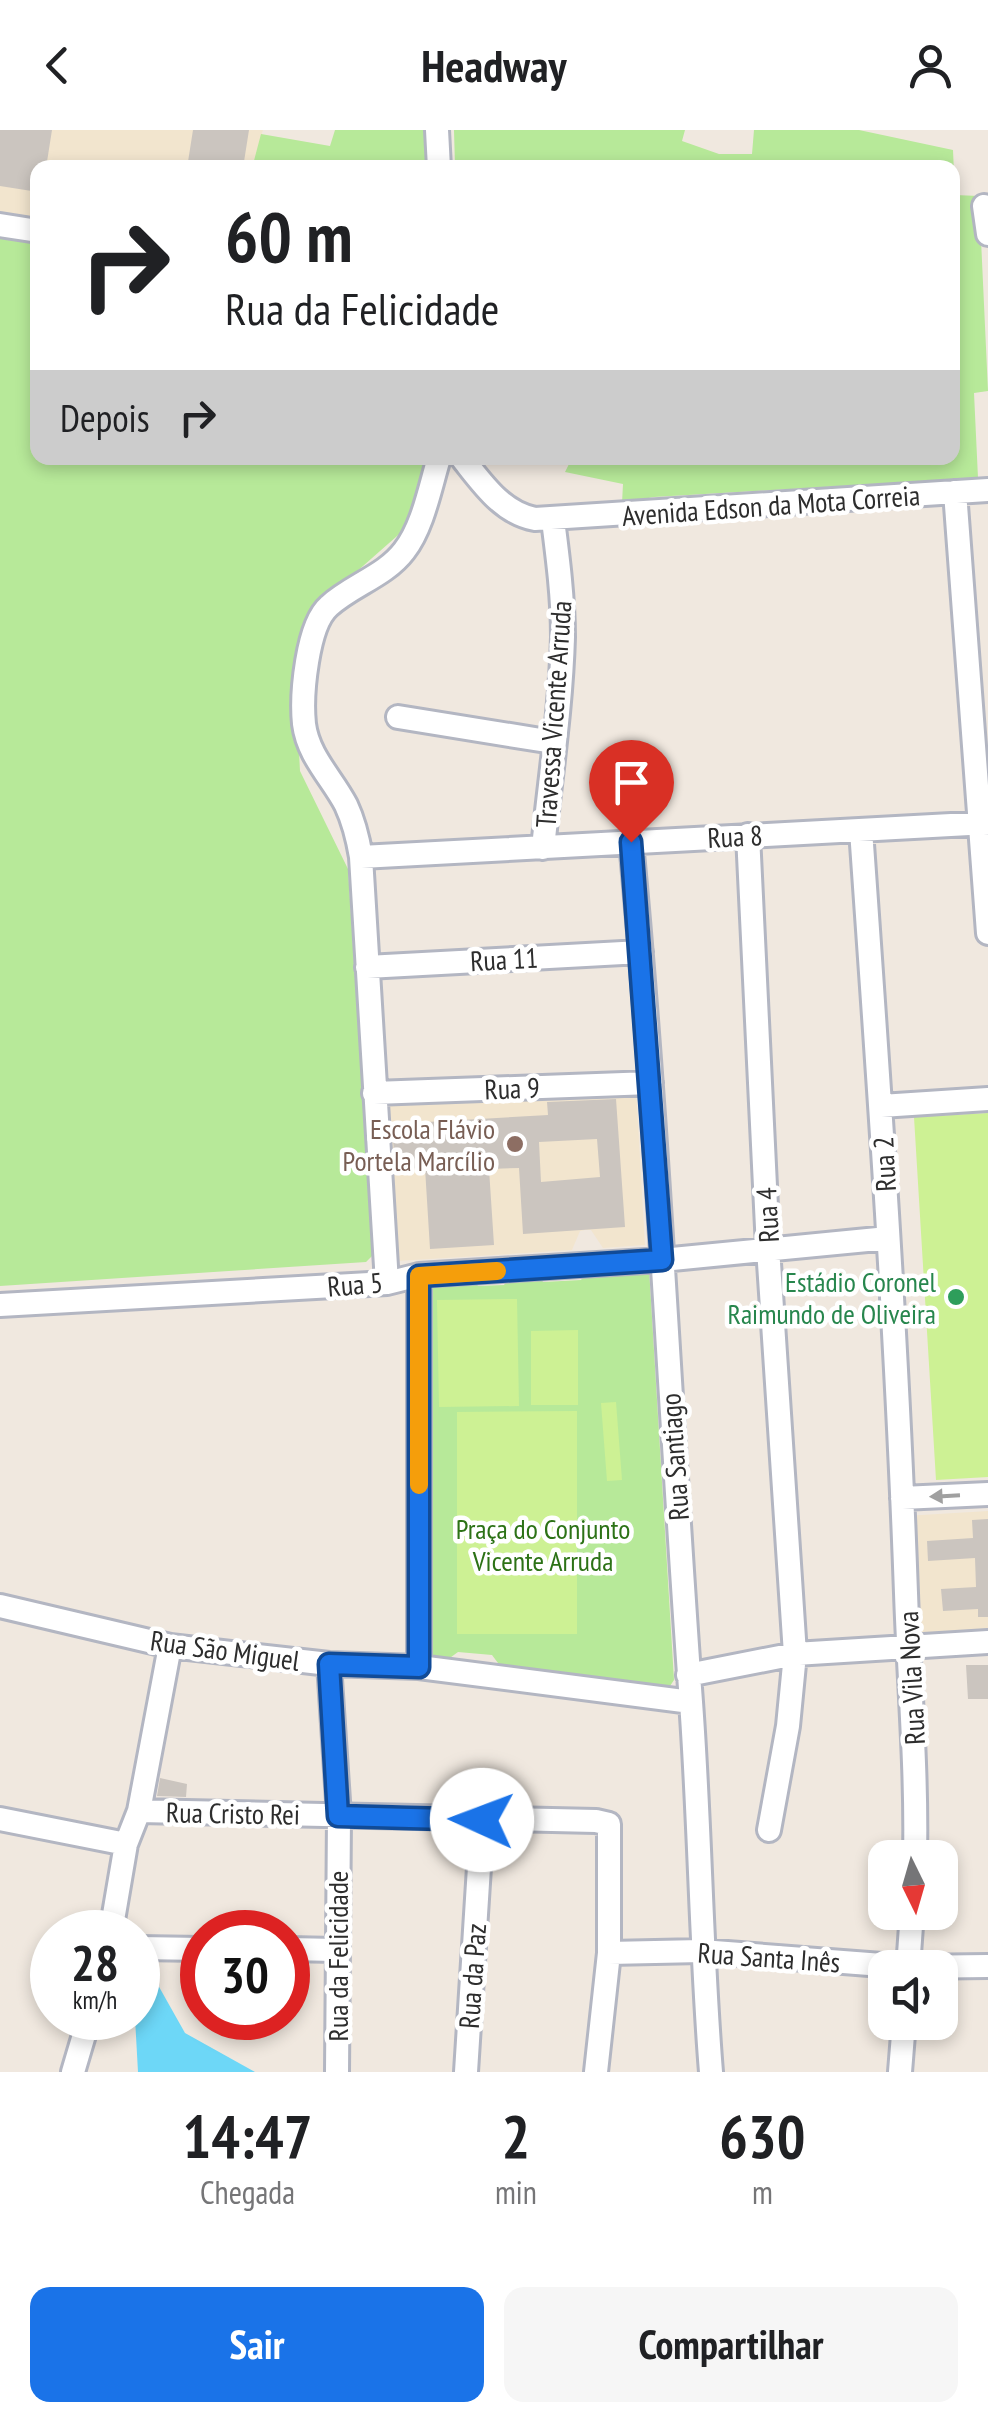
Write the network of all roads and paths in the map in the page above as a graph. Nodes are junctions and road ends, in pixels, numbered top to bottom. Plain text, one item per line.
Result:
1 (437, 130) edge
2 (439, 160) edge
3 (984, 206) dead end
4 (0, 225) edge
5 (30, 230) edge
6 (988, 234) edge
7 (437, 465) edge
8 (468, 465) edge
9 (988, 490) edge
10 (956, 492) junction
11 (553, 520) junction
12 (398, 716) dead end
13 (553, 742) junction
14 (984, 823) edge
15 (861, 830) junction
16 (748, 835) junction
17 (631, 842) junction
18 (543, 848) junction
19 (361, 857) junction
20 (988, 933) edge
21 (642, 952) junction
22 (367, 967) junction
23 (651, 1084) junction
24 (374, 1093) junction
25 (988, 1099) edge
26 (881, 1106) junction
27 (888, 1238) junction
28 (768, 1248) junction
29 (662, 1260) junction
30 (419, 1276) junction
31 (386, 1284) junction
32 (0, 1305) edge
33 (988, 1494) edge
34 (902, 1498) junction
35 (0, 1606) edge
36 (988, 1642) edge
37 (170, 1646) junction
38 (907, 1646) junction
39 (795, 1654) junction
40 (329, 1664) junction
41 (419, 1667) junction
42 (688, 1675) junction
43 (691, 1702) junction
44 (139, 1811) junction
45 (338, 1816) junction
46 (0, 1819) edge
47 (482, 1820) junction
48 (769, 1830) dead end
49 (915, 1840) edge
50 (126, 1844) junction
51 (115, 1910) edge
52 (310, 1950) edge
53 (336, 1950) junction
54 (701, 1951) junction
55 (609, 1954) junction
56 (868, 1964) edge
57 (958, 1966) edge
58 (988, 1966) edge
59 (82, 2040) edge
60 (903, 2040) edge
61 (337, 2070) edge
62 (73, 2072) edge
63 (466, 2072) edge
64 (596, 2072) edge
65 (711, 2072) edge
66 (900, 2072) edge

1 - 2 street
3 - 6 street
4 - 5 street
7 - 19 street
8 - 11 street, Avenida Edson da Mota Correia
9 - 10 street, Avenida Edson da Mota Correia
10 - 11 street, Avenida Edson da Mota Correia
10 - 14 street
11 - 13 street, Travessa Vicente Arruda
12 - 13 street
13 - 18 street, Travessa Vicente Arruda
14 - 15 street, Rua 8
14 - 20 street
15 - 16 street, Rua 8
15 - 26 street, Rua 2
16 - 17 street, Rua 8
16 - 28 street, Rua 4
17 - 18 street, Rua 8
17 - 21 street, Rua Santiago
18 - 19 street, Rua 8
19 - 22 street
21 - 22 street, Rua 11
21 - 23 street, Rua Santiago
22 - 24 street
23 - 24 street, Rua 9
23 - 29 street, Rua Santiago
24 - 31 street
25 - 26 street
26 - 27 street, Rua 2
27 - 28 street, Rua 5
27 - 34 street, Rua 2
28 - 29 street, Rua 5
28 - 39 street, Rua 4
29 - 30 street, Rua 5
29 - 42 street, Rua Santiago
30 - 31 street, Rua 5
30 - 41 street
31 - 32 street, Rua 5
33 -> 34 street
34 - 38 street, Rua Vila Nova
35 - 37 street, Rua São Miguel
36 - 38 street
37 - 40 street, Rua São Miguel
37 - 44 street
38 - 39 street
38 - 49 street, Rua Vila Nova
39 - 42 street
39 - 48 street, Rua 4
40 - 41 street, Rua São Miguel
40 - 45 street, Rua da Felicidade
41 - 43 street, Rua São Miguel
42 - 43 street, Rua Santiago
43 - 54 street, Rua Santiago
44 - 45 street, Rua Cristo Rei
44 - 50 street
45 - 47 street, Rua Cristo Rei
45 - 53 street, Rua da Felicidade
46 - 50 street
47 - 55 street, Rua Cristo Rei
47 - 63 street, Rua da Paz
50 - 51 street
52 - 53 street
53 - 61 street, Rua da Felicidade
54 - 55 street, Rua Santa Inês
54 - 56 street, Rua Santa Inês
54 - 65 street, Rua Santiago
55 - 64 street
57 - 58 street, Rua Santa Inês
59 - 62 street
60 - 66 street

